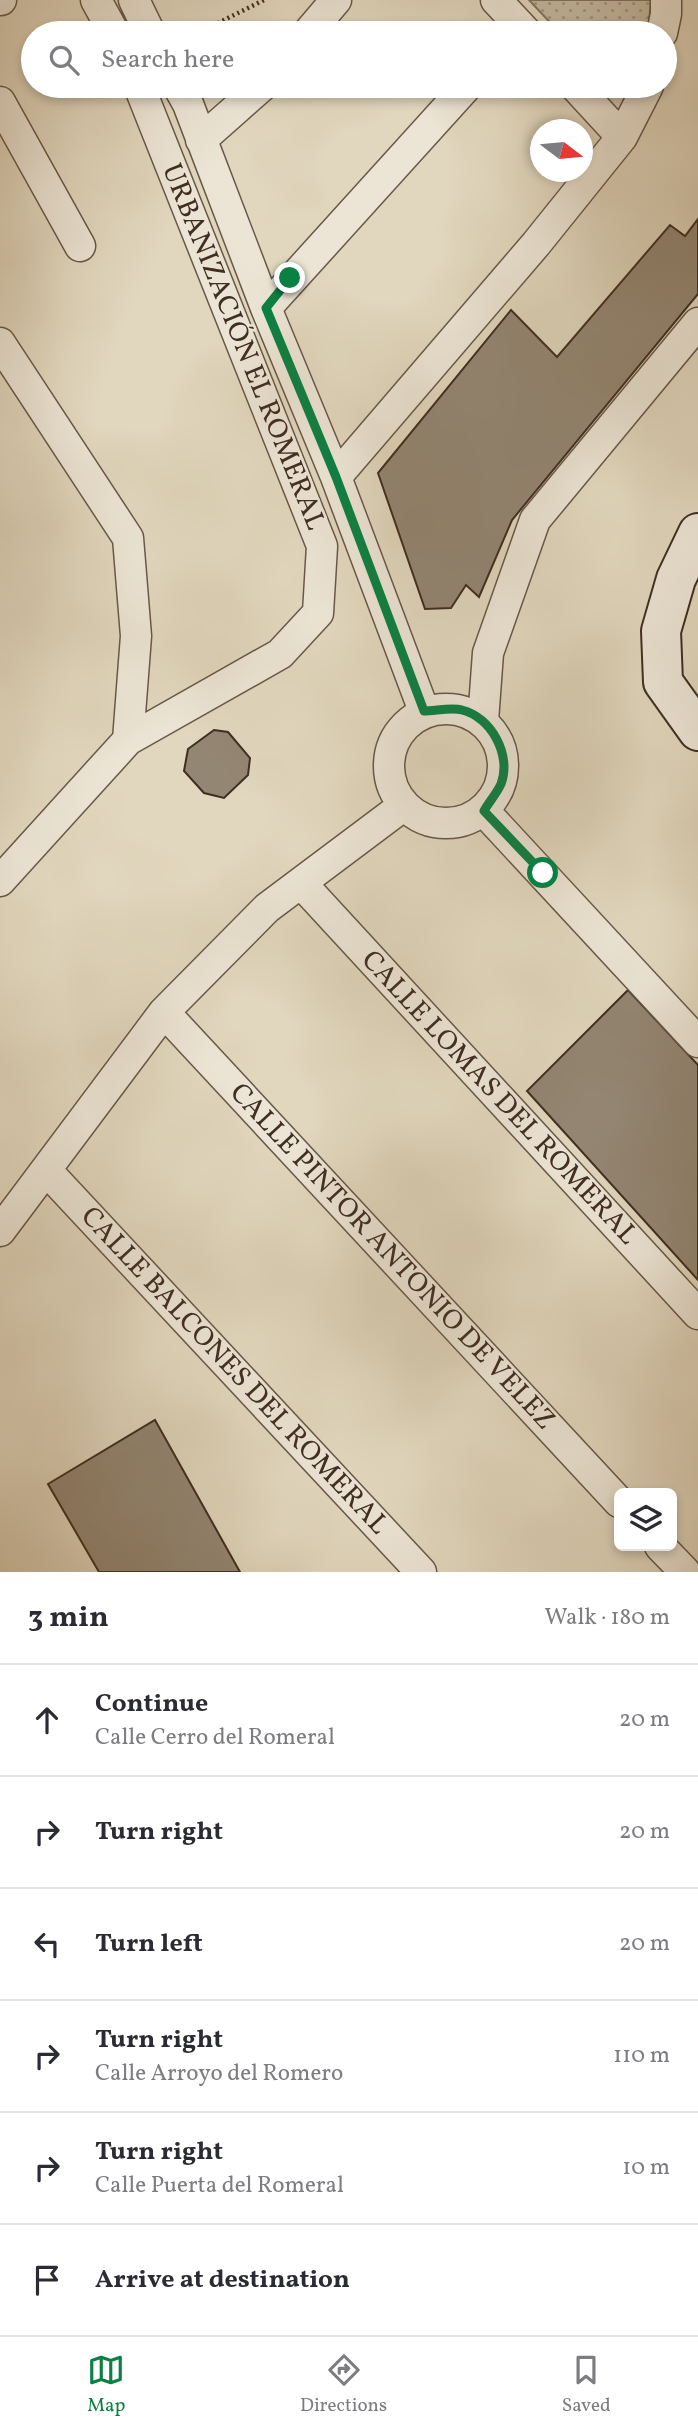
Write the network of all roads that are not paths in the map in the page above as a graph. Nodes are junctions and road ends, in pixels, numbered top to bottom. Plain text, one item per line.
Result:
1 (96, 0) edge
2 (134, 0) edge
3 (336, 0) edge
4 (496, 0) edge
5 (666, 0) edge
6 (107, 21) edge
7 (144, 21) edge
8 (318, 21) edge
9 (513, 21) edge
10 (665, 21) edge
11 (144, 98) edge
12 (185, 98) edge
13 (248, 98) edge
14 (456, 98) edge
15 (586, 98) edge
16 (642, 98) edge
17 (0, 102) edge
18 (622, 138) junction
19 (201, 140) junction
20 (80, 246) dead end
21 (266, 308) junction
22 (698, 323) edge
23 (0, 343) edge
24 (336, 477) junction
25 (698, 533) edge
26 (424, 711) junction
27 (484, 721) junction
28 (698, 731) edge
29 (128, 740) junction
30 (403, 806) junction
31 (484, 811) junction
32 (0, 881) edge
33 (301, 883) junction
34 (164, 1012) junction
35 (698, 1042) edge
36 (46, 1170) junction
37 (0, 1231) edge
38 (698, 1314) edge
39 (614, 1497) edge
40 (665, 1551) edge
41 (421, 1572) edge
42 (685, 1572) edge

1 - 6 street
2 - 7 street
3 - 8 street
4 - 9 street
5 - 10 street
11 - 29 street, URBANIZACIÓN EL ROMERAL
12 - 19 street
13 - 19 street
14 - 21 street
15 - 18 street
16 - 18 street
17 - 20 street
18 - 24 street
19 - 21 street
21 - 24 street
22 - 27 street
23 - 29 street
24 - 26 street
25 - 28 street
26 - 27 street
26 - 30 street
27 - 31 street
29 - 32 street, URBANIZACIÓN EL ROMERAL
30 - 31 street
30 - 33 street
31 - 35 street
33 - 34 street
33 - 38 street, CALLE LOMAS DEL ROMERAL
34 - 36 street
34 - 39 street, CALLE PINTOR ANTONIO DE VELEZ
36 - 37 street
36 - 41 street, CALLE BALCONES DEL ROMERAL
40 - 42 street

